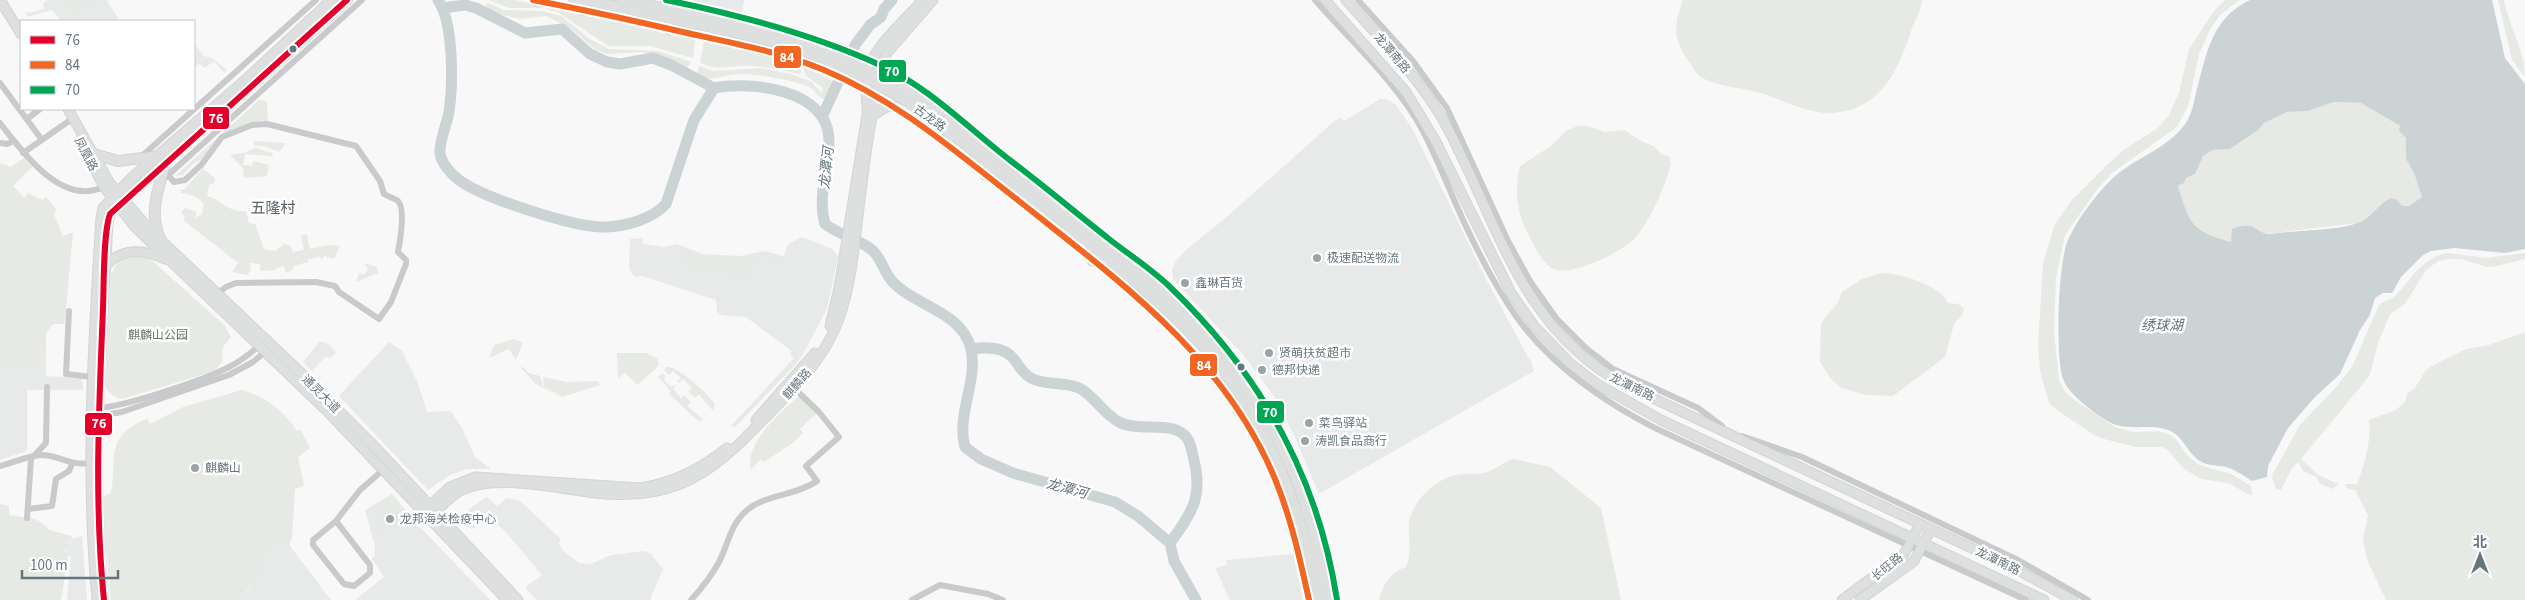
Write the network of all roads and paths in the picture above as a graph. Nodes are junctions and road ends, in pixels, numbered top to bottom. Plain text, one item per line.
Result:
1 (0, 0) edge
2 (5, 0) edge
3 (316, 0) edge
4 (332, 0) edge
5 (347, 0) edge
6 (362, 0) edge
7 (536, 0) edge
8 (574, 0) edge
9 (666, 0) edge
10 (923, 0) edge
11 (932, 0) edge
12 (1315, 0) edge
13 (1326, 0) edge
14 (1346, 0) edge
15 (1354, 0) edge
16 (1358, 0) edge
17 (619, 3) edge
18 (582, 5) edge
19 (1355, 10) junction
20 (3, 13) edge
21 (663, 17) junction
22 (623, 18) junction
23 (20, 24) edge
24 (776, 25) junction
25 (670, 29) junction
26 (20, 33) edge
27 (782, 36) junction
28 (808, 36) junction
29 (752, 37) junction
30 (812, 47) junction
31 (755, 48) junction
32 (794, 48) junction
33 (800, 62) junction
34 (846, 65) junction
35 (868, 75) junction
36 (880, 75) junction
37 (0, 83) edge
38 (875, 96) junction
39 (894, 106) junction
40 (20, 110) edge
41 (20, 110) edge
42 (39, 110) edge
43 (63, 110) edge
44 (69, 110) edge
45 (195, 110) edge
46 (195, 110) edge
47 (872, 116) junction
48 (27, 119) junction
49 (69, 121) junction
50 (0, 122) edge
51 (947, 130) junction
52 (42, 140) junction
53 (14, 141) junction
54 (0, 143) edge
55 (949, 146) junction
56 (23, 153) junction
57 (94, 154) junction
58 (163, 159) junction
59 (132, 160) junction
60 (985, 161) junction
61 (168, 175) junction
62 (986, 175) junction
63 (1033, 182) junction
64 (102, 184) junction
65 (159, 185) junction
66 (1020, 189) junction
67 (118, 200) junction
68 (1022, 204) junction
69 (101, 213) junction
70 (853, 219) junction
71 (161, 241) junction
72 (1092, 247) junction
73 (848, 256) junction
74 (1093, 261) junction
75 (175, 265) junction
76 (105, 267) junction
77 (1136, 290) junction
78 (217, 294) junction
79 (69, 310) dead end
80 (265, 345) junction
81 (1220, 366) junction
82 (92, 377) junction
83 (1219, 383) junction
84 (47, 387) dead end
85 (795, 389) junction
86 (1241, 406) junction
87 (95, 412) junction
88 (1254, 416) junction
89 (1691, 416) junction
90 (1247, 426) junction
91 (1720, 428) junction
92 (1684, 431) junction
93 (1287, 442) junction
94 (34, 456) junction
95 (1284, 456) junction
96 (90, 462) junction
97 (72, 464) junction
98 (0, 466) edge
99 (1796, 466) junction
100 (384, 469) junction
101 (1789, 480) junction
102 (1288, 483) junction
103 (1280, 491) junction
104 (28, 509) junction
105 (430, 511) junction
106 (1299, 516) junction
107 (27, 518) dead end
108 (336, 521) junction
109 (1920, 524) junction
110 (1292, 528) junction
111 (1931, 529) junction
112 (1912, 542) junction
113 (1923, 548) junction
114 (1328, 556) junction
115 (1315, 563) junction
116 (1303, 570) junction
117 (97, 600) edge
118 (104, 600) edge
119 (507, 600) edge
120 (518, 600) edge
121 (691, 600) edge
122 (912, 600) edge
123 (1002, 600) edge
124 (1309, 600) edge
125 (1319, 600) edge
126 (1327, 600) edge
127 (1337, 600) edge
128 (1842, 600) edge
129 (1860, 600) edge
130 (2026, 600) edge
131 (2044, 600) edge
132 (2073, 600) edge
133 (2088, 600) edge

1 - 20 main road
2 - 23 main road
3 - 45 street
4 - 58 main road
5 - 58 main road
6 - 61 street
7 - 18 street
8 - 18 main road
9 - 24 street
10 - 35 main road
11 - 36 main road, 麒麟路
12 - 112 street
13 - 92 main road, 龙潭南路
14 - 19 main road, 龙潭南路
15 - 19 main road
16 - 91 street
17 - 18 main road, 古龙路
17 - 21 main road, 古龙路
17 - 22 main road
17 - 27 main road, 古龙路
18 - 22 street
19 - 89 main road, 龙潭南路
20 - 26 main road
21 - 25 main road
21 - 29 main road, 古龙路
22 - 25 street
24 - 27 main road
24 - 28 street
25 - 31 street
27 - 30 main road, 古龙路
28 - 30 main road
28 - 34 street
29 - 31 main road
29 - 32 main road, 古龙路
30 - 34 main road, 古龙路
31 - 33 street
32 - 33 main road
32 - 34 main road, 古龙路
33 - 34 street
34 - 35 main road, 古龙路
34 - 35 street
35 - 36 main road, 古龙路
35 - 36 street
35 - 38 street
35 - 70 main road, 麒麟路
36 - 38 main road, 麒麟路
36 - 51 main road, 古龙路
36 - 63 main road, 古龙路
37 - 40 street
38 - 39 street
38 - 47 main road, 麒麟路
39 - 47 main road
39 - 55 street
41 - 48 street
42 - 48 street
43 - 49 main road, 凤凰路
44 - 57 main road, 凤凰路
46 - 59 street
47 - 70 main road, 麒麟路
48 - 52 street
49 - 52 street
49 - 64 main road, 凤凰路
50 - 53 street
51 - 55 main road
51 - 60 main road, 古龙路
52 - 56 street
53 - 54 street
53 - 56 street
55 - 62 street
56 - 64 street
57 - 59 main road
57 - 67 main road, 凤凰路
58 - 59 main road
58 - 65 main road
58 - 67 main road
60 - 62 main road
60 - 66 main road, 古龙路
61 - 65 street
61 - 78 street
62 - 68 street
63 - 93 street
63 - 95 main road, 古龙路
64 - 67 main road, 凤凰路
64 - 69 main road
65 - 71 main road
66 - 68 main road
66 - 72 main road, 古龙路
67 - 69 main road
67 - 71 main road, 通灵大道
67 - 75 main road, 通灵大道
67 - 76 main road
68 - 74 street
69 - 82 main road
70 - 73 main road, 麒麟路
71 - 78 main road, 通灵大道
72 - 74 main road
72 - 77 main road, 古龙路
73 - 85 main road, 麒麟路
73 - 105 main road, 麒麟路
74 - 77 street
75 - 76 main road
75 - 80 main road, 通灵大道
76 - 87 main road
77 - 81 main road, 古龙路
77 - 83 street
78 - 80 main road, 通灵大道
79 - 82 street
80 - 87 street
80 - 100 main road, 通灵大道
80 - 105 main road, 通灵大道
81 - 83 main road
81 - 86 main road, 古龙路
82 - 87 main road
83 - 86 street
84 - 94 street
85 - 105 main road, 麒麟路
85 - 121 street
86 - 88 main road, 古龙路
86 - 90 street
87 - 96 main road
87 - 118 main road
88 - 90 main road
88 - 102 main road, 古龙路
89 - 91 main road, 龙潭南路
89 - 92 main road
90 - 103 street
91 - 99 main road, 龙潭南路
91 - 133 street
92 - 101 main road, 龙潭南路
93 - 95 main road
93 - 114 street
94 - 97 street
94 - 98 street
94 - 104 street
95 - 115 main road, 古龙路
96 - 97 street
96 - 117 main road
97 - 104 street
99 - 101 main road
99 - 109 main road, 龙潭南路
100 - 105 main road, 通灵大道
100 - 108 street
101 - 112 main road, 龙潭南路
102 - 103 main road
102 - 106 main road, 古龙路
103 - 110 street
104 - 107 street
105 - 119 main road, 通灵大道
105 - 120 main road, 通灵大道
106 - 110 main road
106 - 115 main road, 古龙路
108 - 108 street
109 - 111 main road, 龙潭南路
109 - 112 main road, 长旺路
110 - 116 street
111 - 113 main road, 长旺路
111 - 132 main road, 龙潭南路
112 - 113 main road, 龙潭南路
112 - 128 main road, 长旺路
113 - 129 main road, 长旺路
113 - 130 street
113 - 131 main road, 龙潭南路
114 - 115 main road
114 - 127 street
115 - 116 main road
115 - 125 main road, 古龙路
115 - 126 main road, 古龙路
116 - 124 street
122 - 123 street

